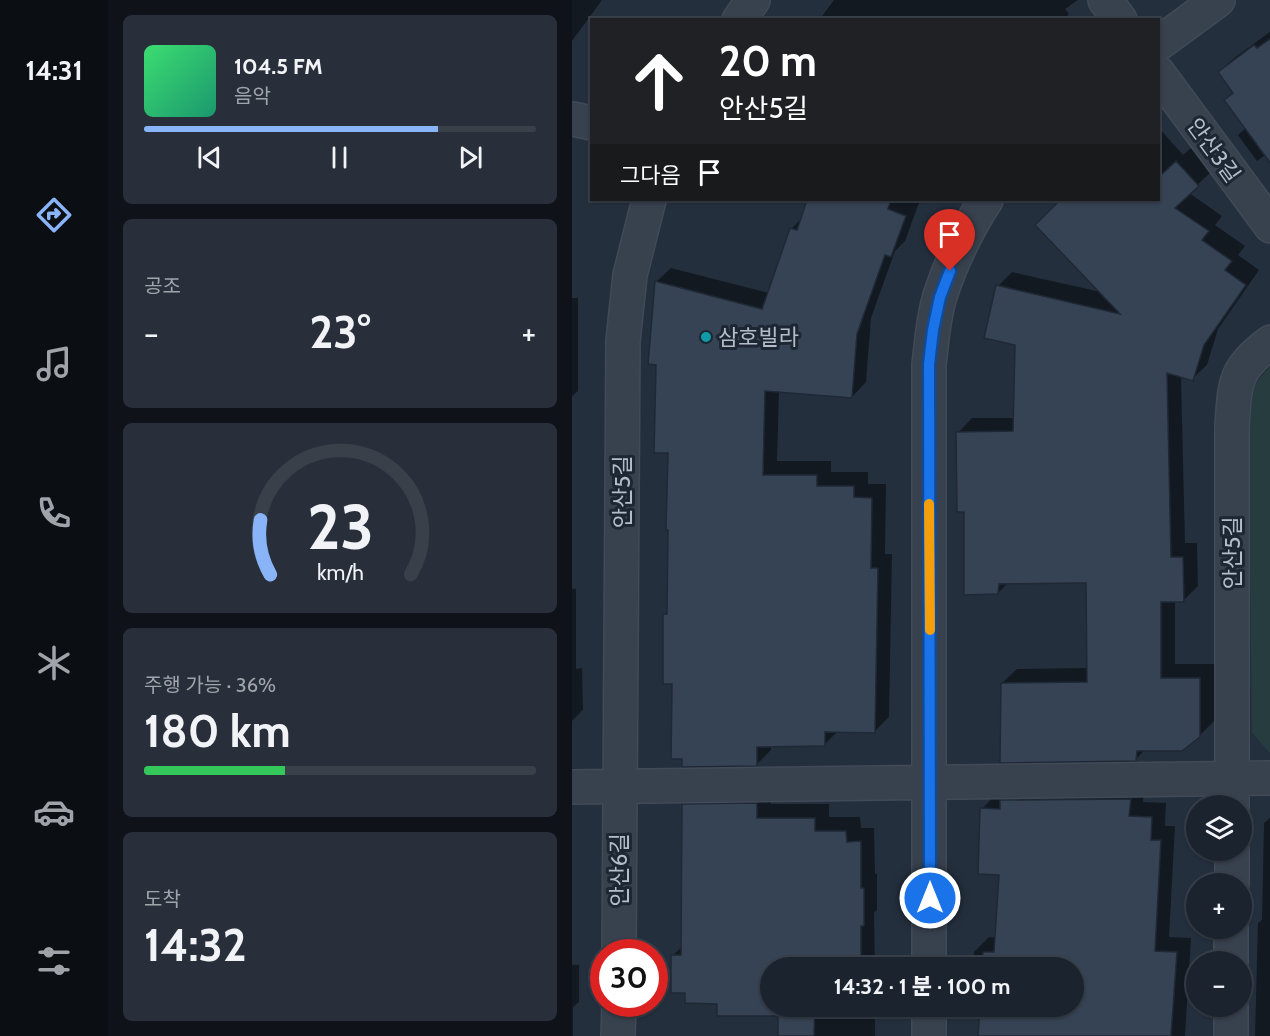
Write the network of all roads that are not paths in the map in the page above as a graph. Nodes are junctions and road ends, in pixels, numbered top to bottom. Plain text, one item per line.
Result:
1 (753, 0) edge
2 (1105, 0) edge
3 (1218, 0) edge
4 (740, 18) edge
5 (1118, 18) edge
6 (1160, 43) edge
7 (1160, 76) edge
8 (572, 119) edge
9 (590, 123) edge
10 (649, 201) edge
11 (985, 201) edge
12 (1271, 226) edge
13 (1271, 342) edge
14 (1271, 778) edge
15 (930, 783) junction
16 (620, 787) junction
17 (572, 788) edge
18 (1232, 792) edge
19 (619, 939) edge
20 (929, 957) edge
21 (619, 1017) edge
22 (929, 1017) edge
23 (1231, 1017) edge
24 (618, 1036) edge
25 (929, 1036) edge
26 (1231, 1036) edge

1 - 4 street
2 - 5 street
3 - 6 street
7 - 12 street, 안산3길
8 - 9 street
10 - 16 street, 안산5길
11 - 15 street
13 - 18 street, 안산5길
14 - 18 street
15 - 16 street
15 - 18 street
15 - 20 street
16 - 17 street
16 - 19 street, 안산6길
21 - 24 street
22 - 25 street
23 - 26 street

